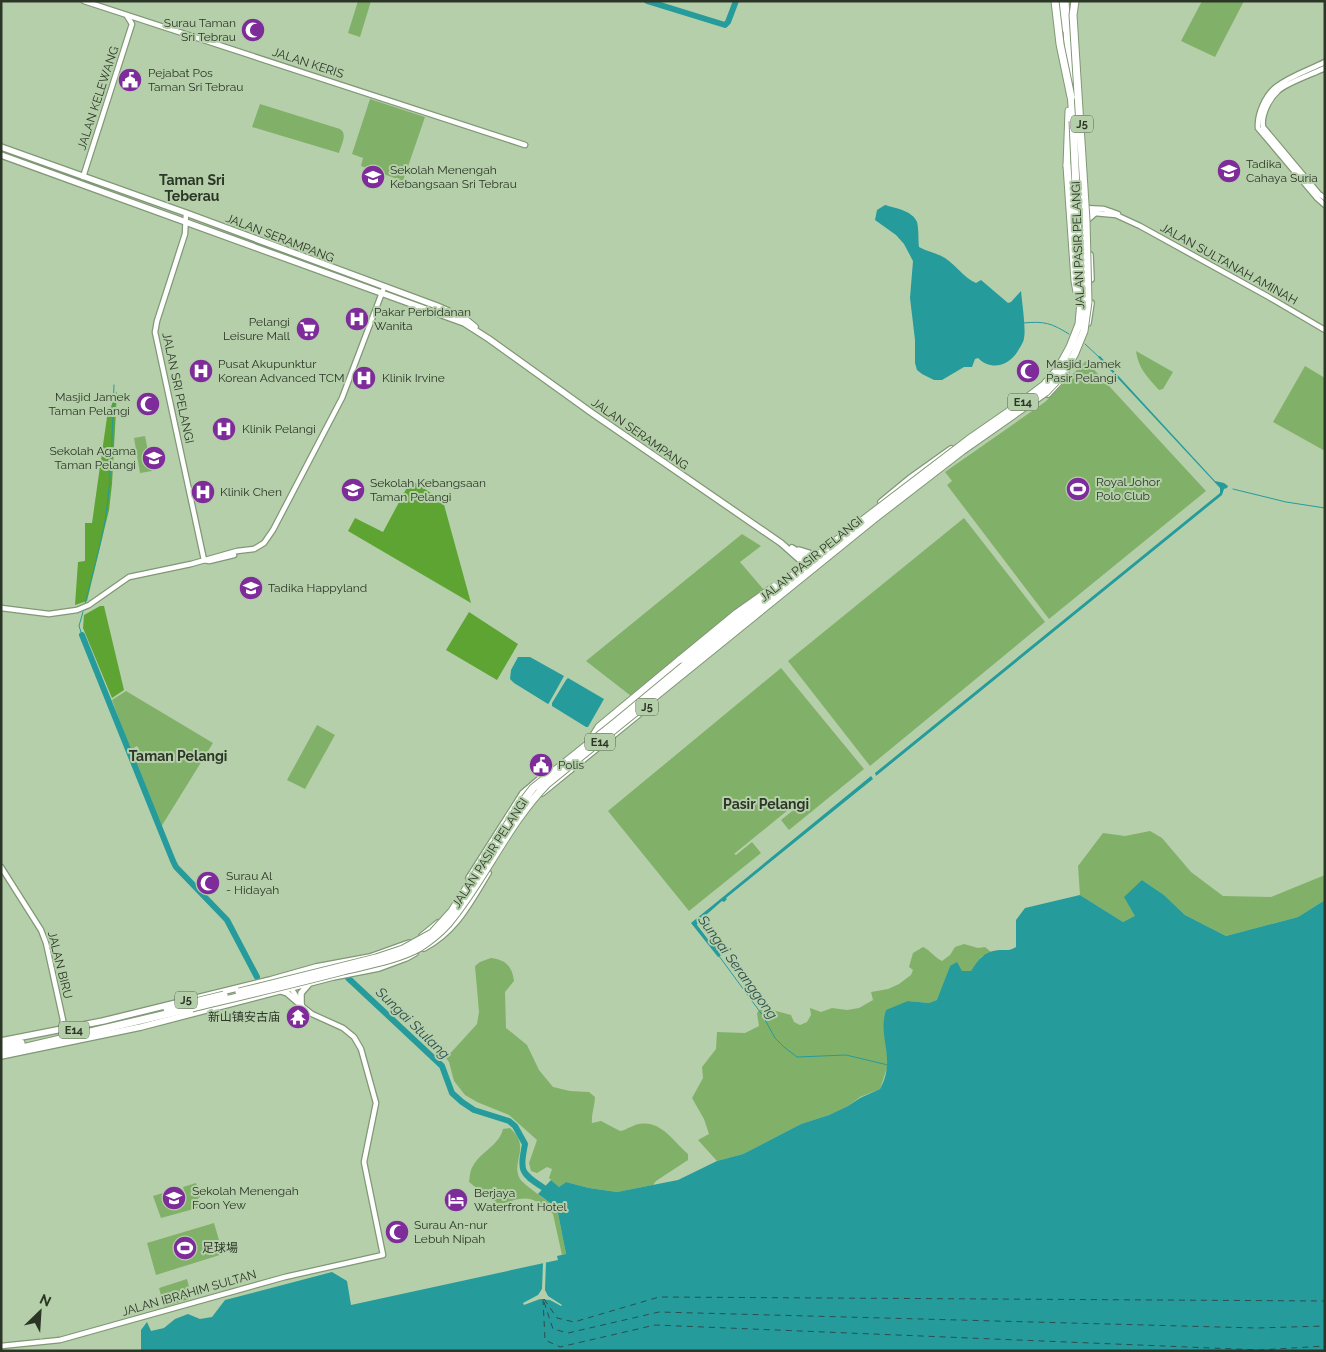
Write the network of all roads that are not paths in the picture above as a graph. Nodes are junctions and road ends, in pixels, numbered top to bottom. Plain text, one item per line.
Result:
1 (84, 1) edge
2 (1055, 1) edge
3 (1061, 1) edge
4 (1065, 1) edge
5 (1074, 1) edge
6 (126, 15) junction
7 (145, 20) junction
8 (132, 24) junction
9 (1325, 62) edge
10 (1325, 68) edge
11 (1070, 98) junction
12 (525, 144) dead end
13 (1, 147) edge
14 (1, 155) edge
15 (83, 176) junction
16 (107, 185) junction
17 (105, 193) junction
18 (1325, 198) edge
19 (1325, 204) edge
20 (1075, 210) junction
21 (1096, 212) joint
22 (186, 213) junction
23 (1088, 213) junction
24 (1125, 219) junction
25 (186, 222) junction
26 (383, 290) junction
27 (1082, 301) junction
28 (1324, 329) edge
29 (781, 543) junction
30 (792, 548) junction
31 (814, 555) junction
32 (798, 557) junction
33 (204, 560) junction
34 (806, 561) junction
35 (813, 568) junction
36 (796, 570) junction
37 (784, 583) junction
38 (1, 608) edge
39 (594, 735) junction
40 (1, 866) edge
41 (440, 921) junction
42 (431, 929) junction
43 (448, 932) junction
44 (440, 939) junction
45 (364, 958) junction
46 (282, 977) junction
47 (310, 984) junction
48 (292, 986) junction
49 (281, 991) junction
50 (301, 1005) junction
51 (63, 1020) junction
52 (72, 1028) junction
53 (61, 1031) junction
54 (1, 1041) edge
55 (1, 1046) edge
56 (1, 1054) edge
57 (1, 1346) edge

1 - 6 street, JALAN KERIS
2 - 11 highway, bridge
3 - 11 main road, JALAN PASIR PELANGI / J5
4 - 11 highway, E14, bridge
5 - 23 main road, JALAN PASIR PELANGI / J5
5 - 56 highway, E14, bridge
6 - 7 street, JALAN KERIS
6 - 8 street
7 - 8 street
7 - 12 street, JALAN KERIS
8 - 15 street, JALAN KELEWANG
9 - 19 street
10 - 18 street
11 - 20 main road, JALAN PASIR PELANGI / J5
11 - 27 highway, E14, bridge
11 - 27 highway, bridge
13 - 15 main road, JALAN SERAMPANG
14 - 17 main road, JALAN SERAMPANG
15 - 16 main road, JALAN SERAMPANG
16 - 17 main road
16 - 22 main road, JALAN SERAMPANG
17 - 25 main road, JALAN SERAMPANG
20 - 23 street, JALAN SULTANAH AMINAH
20 - 31 main road, JALAN PASIR PELANGI / J5
21 - 23 main road
21 - 24 street, JALAN SULTANAH AMINAH
22 - 25 street, JALAN SRI PELANGI
22 - 26 main road, JALAN SERAMPANG
23 - 24 street, JALAN SULTANAH AMINAH
23 - 35 main road, JALAN PASIR PELANGI / J5
24 - 28 street, JALAN SULTANAH AMINAH
25 - 26 main road, JALAN SERAMPANG
25 - 33 street, JALAN SRI PELANGI
26 - 29 main road, JALAN SERAMPANG
26 - 33 street
27 - 37 highway, E14, bridge
29 - 30 main road, JALAN SERAMPANG
29 - 32 main road, JALAN SERAMPANG
30 - 31 main road
30 - 34 main road, JALAN SERAMPANG
31 - 34 main road, JALAN PASIR PELANGI / J5
32 - 34 main road, JALAN SERAMPANG
32 - 36 main road
33 - 38 street
34 - 35 main road, JALAN SERAMPANG
34 - 36 main road, JALAN PASIR PELANGI / J5
35 - 43 main road, JALAN PASIR PELANGI / J5
36 - 39 main road, JALAN PASIR PELANGI / J5
37 - 39 highway, bridge
37 - 55 highway, E14, bridge
39 - 41 main road, JALAN PASIR PELANGI / J5
40 - 51 street, JALAN BIRU
41 - 42 main road, JALAN PASIR PELANGI / J5
41 - 43 main road
42 - 44 main road
42 - 45 main road, JALAN PASIR PELANGI / J5
43 - 44 main road, JALAN PASIR PELANGI / J5
44 - 47 main road, JALAN PASIR PELANGI / J5
45 - 46 main road, JALAN PASIR PELANGI / J5
45 - 48 main road
46 - 48 main road
46 - 52 main road, J5
47 - 48 main road, JALAN PASIR PELANGI / J5
47 - 50 main road
48 - 49 main road, J5
48 - 50 street
49 - 50 main road
49 - 56 main road, J5
50 - 57 street, JALAN IBRAHIM SULTAN
51 - 52 street
51 - 53 street, JALAN BIRU
52 - 53 main road, J5
53 - 54 main road, J5

